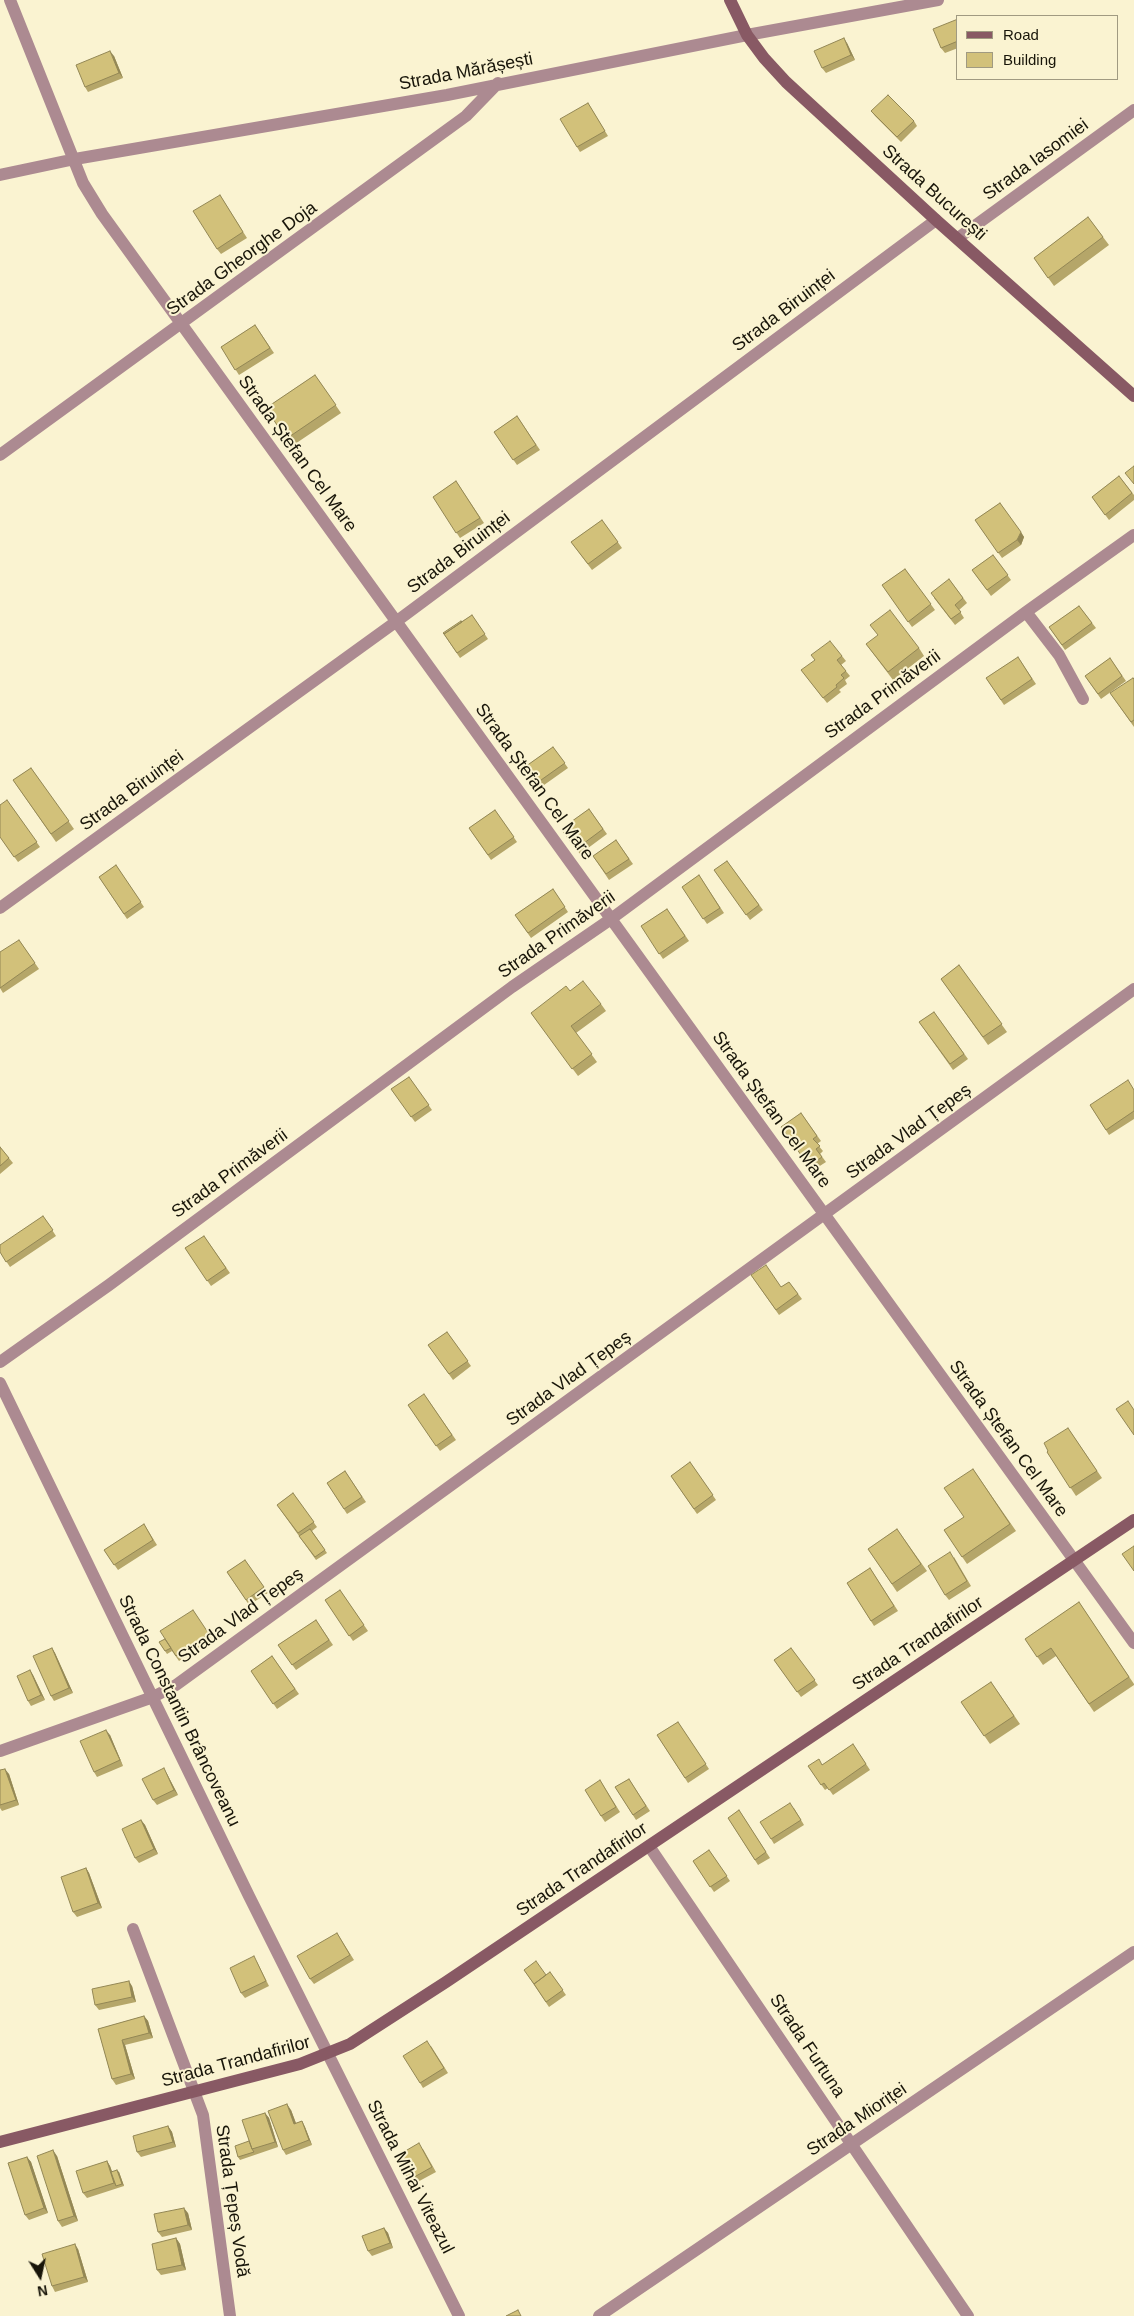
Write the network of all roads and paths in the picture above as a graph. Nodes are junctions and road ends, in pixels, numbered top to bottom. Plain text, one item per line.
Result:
1 (10, 0) edge
2 (730, 0) edge
3 (938, 0) edge
4 (747, 35) junction
5 (498, 83) junction
6 (1134, 110) edge
7 (75, 160) junction
8 (0, 175) edge
9 (936, 220) junction
10 (958, 238) junction
11 (182, 324) junction
12 (1134, 396) edge
13 (0, 455) edge
14 (1134, 535) edge
15 (1026, 612) junction
16 (397, 621) junction
17 (1083, 700) dead end
18 (0, 908) edge
19 (611, 919) junction
20 (1134, 990) edge
21 (825, 1214) junction
22 (0, 1362) edge
23 (0, 1383) edge
24 (1134, 1520) edge
25 (1076, 1560) junction
26 (1134, 1643) edge
27 (152, 1697) junction
28 (0, 1751) edge
29 (649, 1846) junction
30 (133, 1929) dead end
31 (1134, 1952) edge
32 (329, 2054) junction
33 (196, 2091) junction
34 (0, 2142) edge
35 (853, 2144) junction
36 (230, 2316) edge
37 (460, 2316) edge
38 (599, 2316) edge
39 (968, 2316) edge

1 - 7 street, Strada Ștefan Cel Mare
2 - 4 main road, Strada București
3 - 4 street, Strada Mărășești
4 - 5 street, Strada Mărășești
4 - 9 main road, Strada București
5 - 7 street, Strada Mărășești
5 - 11 street, Strada Gheorghe Doja
6 - 10 street, Strada Iasomiei
7 - 8 street, Strada Mărășești
7 - 11 street, Strada Ștefan Cel Mare
9 - 10 main road, Strada București
9 - 16 street, Strada Biruinței
10 - 12 main road, Strada București
11 - 13 street, Strada Gheorghe Doja
11 - 16 street, Strada Ștefan Cel Mare
14 - 15 street, Strada Primăverii
15 - 17 street
15 - 19 street, Strada Primăverii
16 - 18 street, Strada Biruinței
16 - 19 street, Strada Ștefan Cel Mare
19 - 21 street, Strada Ștefan Cel Mare
19 - 22 street, Strada Primăverii
20 - 21 street, Strada Vlad Țepeș
21 - 25 street, Strada Ștefan Cel Mare
21 - 27 street, Strada Vlad Țepeș
23 - 27 street, Strada Constantin Brâncoveanu
24 - 25 main road, Strada Trandafirilor
25 - 26 street, Strada Ștefan Cel Mare
25 - 29 main road, Strada Trandafirilor
27 - 28 street, Strada Vlad Țepeș
27 - 32 street, Strada Constantin Brâncoveanu
29 - 32 main road, Strada Trandafirilor
29 - 35 street, Strada Furtuna
30 - 33 street, Strada Țepeș Vodă
31 - 35 street, Strada Mioriței
32 - 33 main road, Strada Trandafirilor
32 - 37 street, Strada Mihai Viteazul
33 - 34 main road, Strada Trandafirilor
33 - 36 street, Strada Țepeș Vodă
35 - 38 street, Strada Mioriței
35 - 39 street, Strada Furtuna

